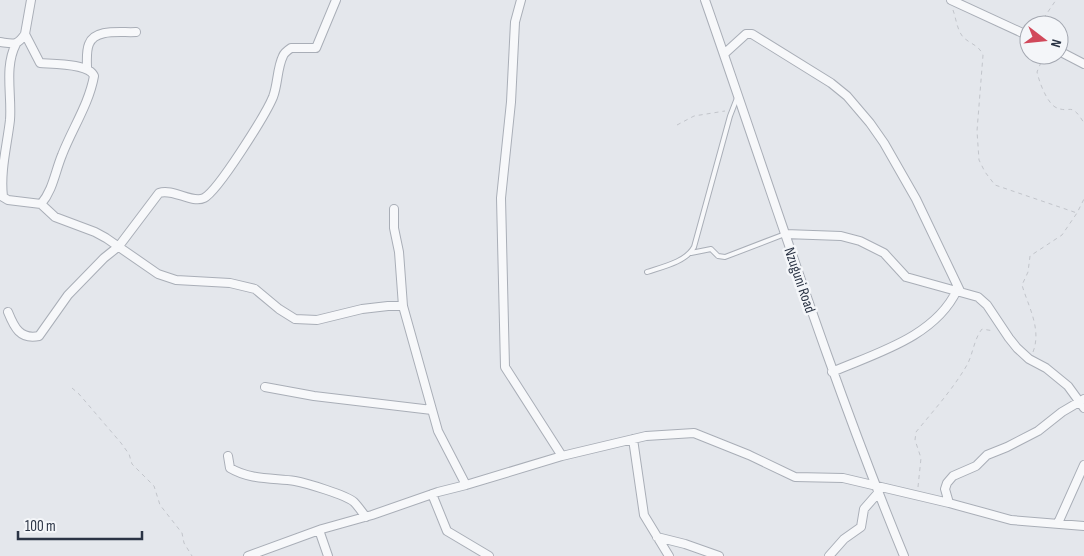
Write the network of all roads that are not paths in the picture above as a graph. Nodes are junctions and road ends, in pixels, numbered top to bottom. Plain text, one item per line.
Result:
1 (31, 0) edge
2 (336, 0) edge
3 (521, 0) edge
4 (705, 0) edge
5 (952, 4) edge
6 (136, 32) dead end
7 (1019, 32) edge
8 (25, 34) junction
9 (0, 42) edge
10 (16, 44) junction
11 (724, 54) junction
12 (1069, 56) edge
13 (1084, 64) edge
14 (86, 68) junction
15 (738, 96) junction
16 (0, 186) edge
17 (40, 204) junction
18 (394, 209) dead end
19 (785, 234) junction
20 (119, 246) junction
21 (691, 253) junction
22 (647, 272) dead end
23 (958, 291) junction
24 (403, 306) junction
25 (8, 312) dead end
26 (832, 372) junction
27 (265, 387) dead end
28 (1083, 403) edge
29 (432, 410) junction
30 (632, 439) junction
31 (228, 456) dead end
32 (562, 456) junction
33 (1084, 465) edge
34 (466, 485) junction
35 (877, 490) junction
36 (432, 494) junction
37 (950, 503) junction
38 (366, 517) junction
39 (1058, 523) junction
40 (1084, 526) edge
41 (319, 530) junction
42 (657, 537) junction
43 (248, 556) edge
44 (328, 556) edge
45 (489, 556) edge
46 (669, 556) edge
47 (719, 556) edge
48 (829, 556) edge
49 (904, 556) edge

1 - 8 street
2 - 20 street
3 - 32 street
4 - 11 street, Nzuguni Road
5 - 7 street
6 - 14 street
8 - 10 street
8 - 14 street
9 - 10 street
10 - 16 street
11 - 15 street, Nzuguni Road
11 - 23 street
12 - 13 street
14 - 17 street
15 - 19 street, Nzuguni Road
15 - 21 lane
16 - 17 street
17 - 20 street
18 - 24 street
19 - 21 lane
19 - 23 street
19 - 26 street, Nzuguni Road
20 - 24 street
20 - 25 street
21 - 22 lane
23 - 26 street
23 - 28 street
24 - 29 street
26 - 35 street, Nzuguni Road
27 - 29 street
28 - 37 street
29 - 34 street
30 - 32 street
30 - 35 street
30 - 42 street
31 - 38 street
32 - 34 street
33 - 39 street
34 - 36 street
35 - 37 street
35 - 48 street
35 - 49 street, Nzuguni Road
36 - 38 street
36 - 45 street
37 - 39 street
38 - 41 street
39 - 40 street
41 - 43 street
41 - 44 street
42 - 46 street
42 - 47 street

